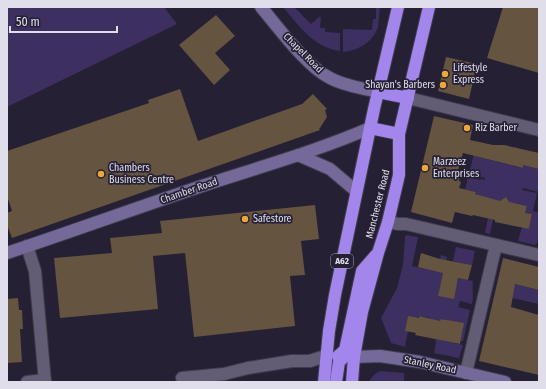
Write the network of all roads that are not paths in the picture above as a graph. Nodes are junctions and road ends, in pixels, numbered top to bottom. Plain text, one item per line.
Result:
1 (261, 7) edge
2 (398, 7) edge
3 (429, 7) edge
4 (378, 92) junction
5 (408, 98) junction
6 (370, 128) junction
7 (539, 130) edge
8 (399, 134) junction
9 (298, 155) junction
10 (356, 191) junction
11 (388, 222) junction
12 (496, 245) junction
13 (27, 246) junction
14 (7, 253) edge
15 (539, 255) edge
16 (341, 356) junction
17 (466, 373) junction
18 (182, 378) dead end
19 (45, 381) edge
20 (27, 382) edge
21 (324, 382) edge
22 (336, 382) edge
23 (352, 382) edge
24 (505, 382) edge

1 - 4 street, Chapel Road
2 - 4 highway, A62
3 - 5 highway, Manchester Road / A62
4 - 5 highway
4 - 6 highway, A62
5 - 7 street
5 - 8 highway, Manchester Road / A62
6 - 8 highway
6 - 9 street, Chamber Road
6 - 10 highway, A62
8 - 11 highway, Manchester Road / A62
9 - 10 street
9 - 13 street, Chamber Road
10 - 16 highway, A62
11 - 12 street
11 - 16 highway, Manchester Road / A62
12 - 15 street
12 - 17 street
13 - 14 street, Chamber Road
13 - 19 street
16 - 17 street, Stanley Road
16 - 18 street
16 - 21 highway, A62
16 - 22 highway, A62
16 - 23 highway, A62
17 - 24 street, Stanley Road
19 - 20 street

